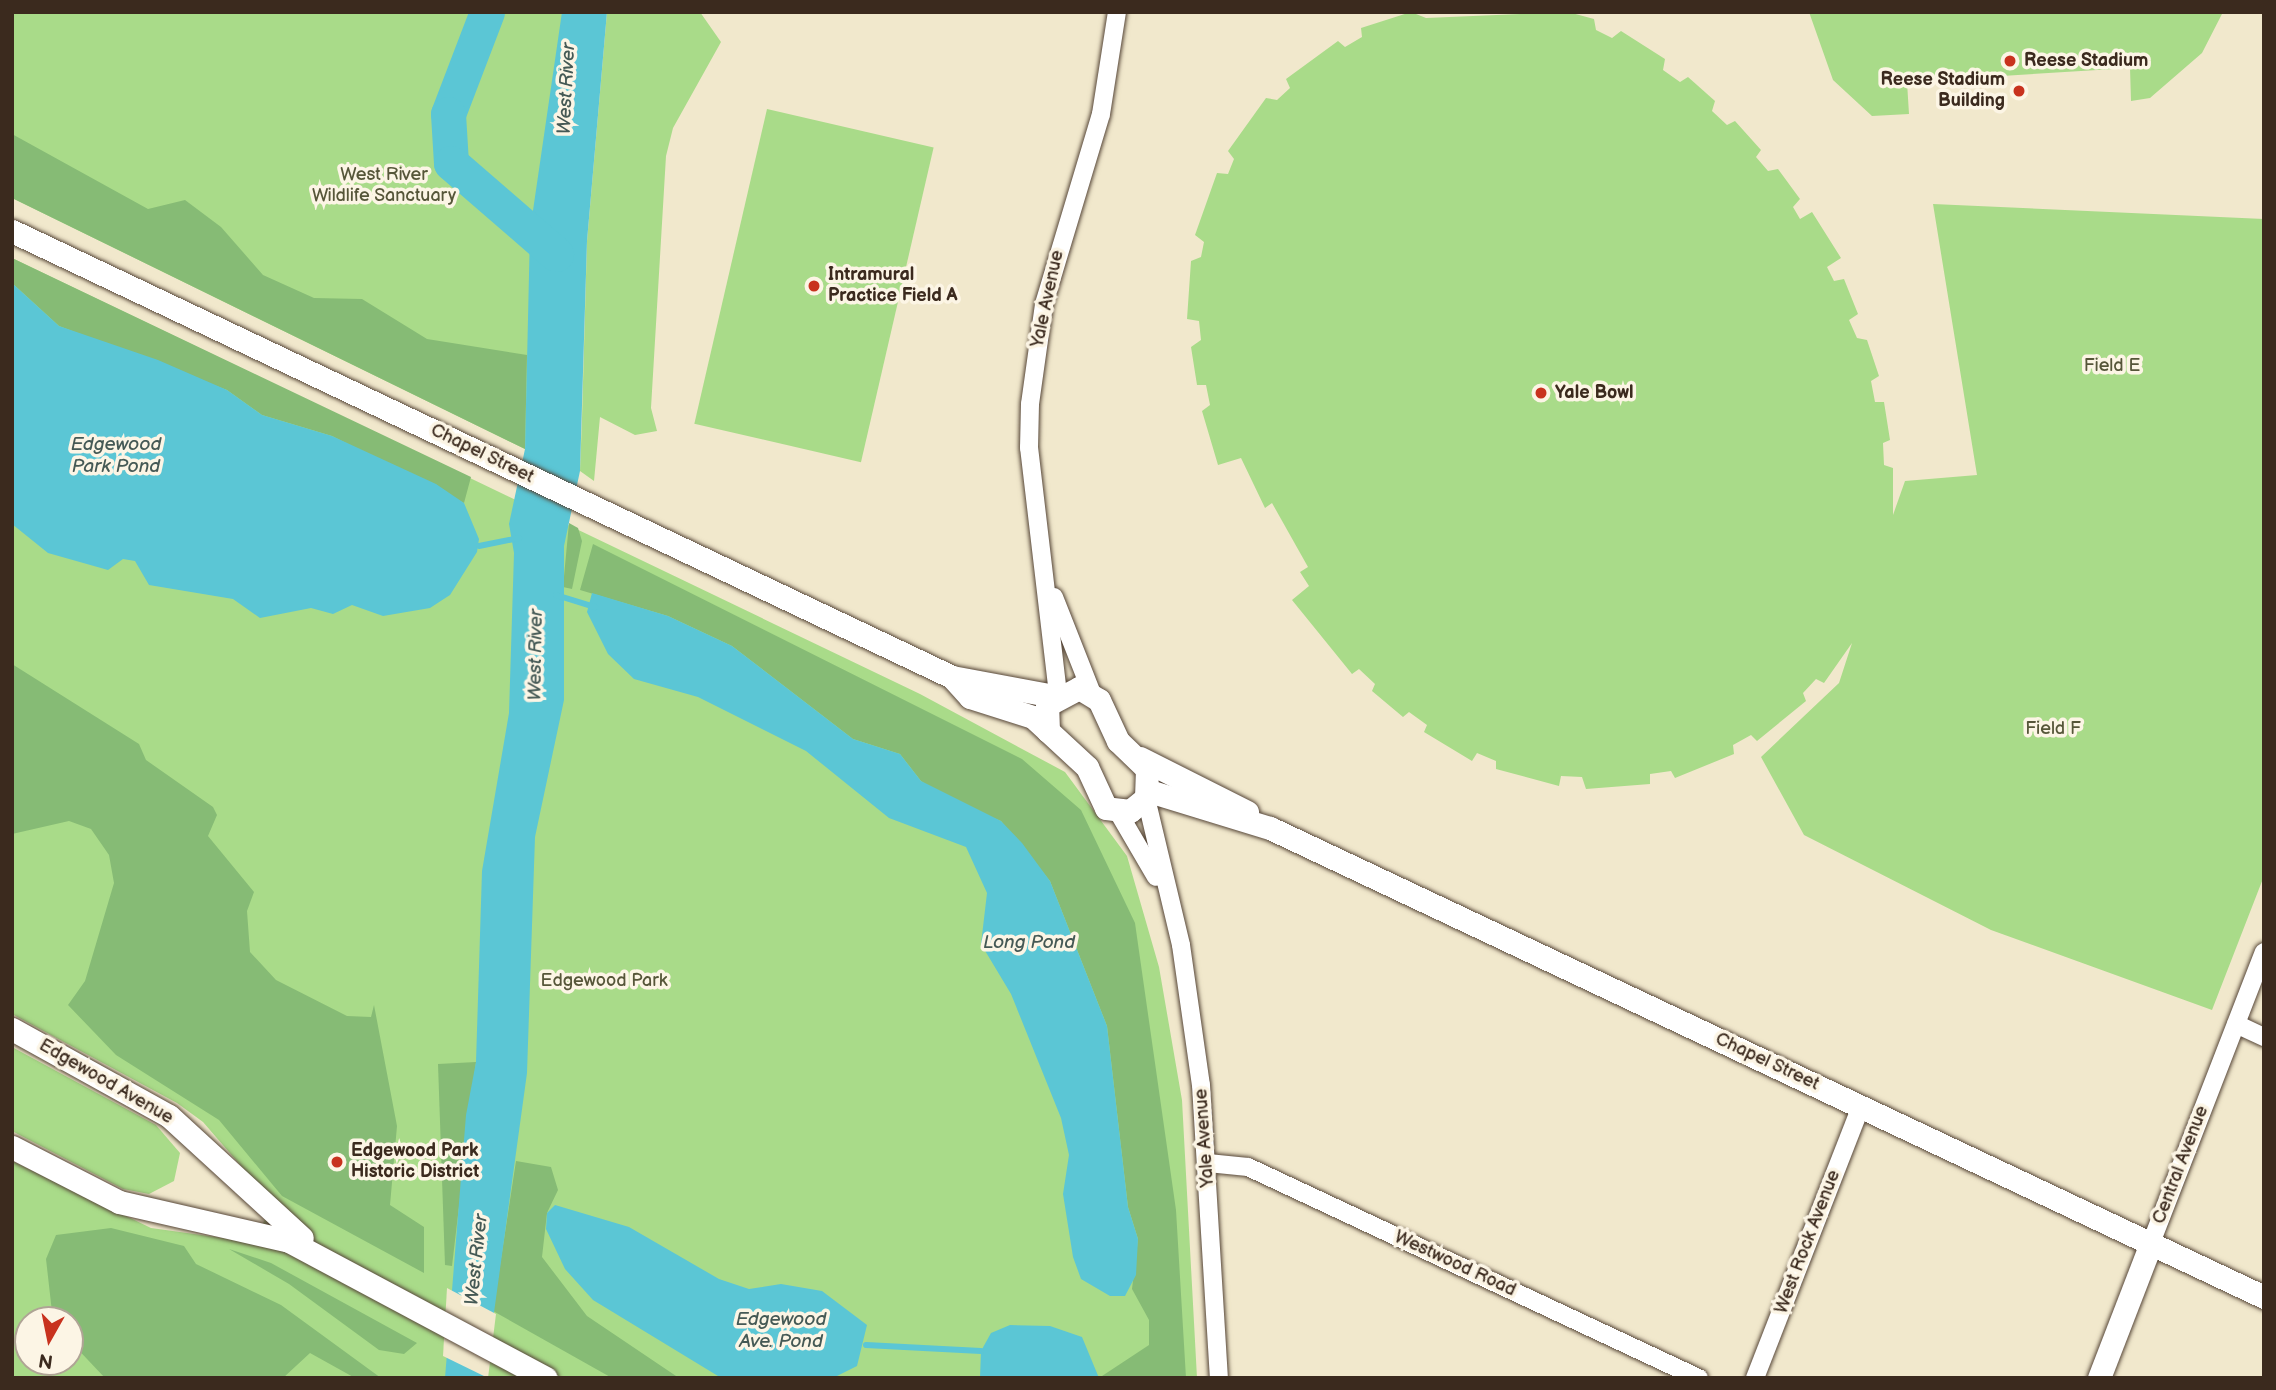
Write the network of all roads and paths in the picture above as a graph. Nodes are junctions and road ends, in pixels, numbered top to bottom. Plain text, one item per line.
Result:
1 (1117, 12) edge
2 (12, 231) edge
3 (1051, 591) junction
4 (952, 677) junction
5 (1091, 691) junction
6 (1056, 695) junction
7 (1048, 731) junction
8 (1140, 758) junction
9 (1147, 795) junction
10 (1118, 812) junction
11 (1270, 828) junction
12 (1170, 902) junction
13 (2264, 952) edge
14 (2236, 1024) junction
15 (12, 1029) edge
16 (2264, 1037) edge
17 (1861, 1106) junction
18 (12, 1147) edge
19 (1208, 1163) junction
20 (2151, 1243) junction
21 (394, 1294) junction
22 (2264, 1297) edge
23 (543, 1376) edge
24 (1219, 1378) edge
25 (1699, 1378) edge
26 (1755, 1378) edge
27 (2099, 1378) edge

1 - 3 street, Yale Avenue
2 - 4 street, Chapel Street
3 - 5 street, Yale Avenue
3 - 6 street, Yale Avenue
4 - 6 street, Chapel Street
4 - 7 street, Chapel Street
5 - 6 street, Chapel Street
5 - 8 street
6 - 7 street
7 - 10 street, Chapel Street
8 - 9 street
8 - 11 street, Chapel Street
9 - 10 street
9 - 11 street, Chapel Street
9 - 12 street, Yale Avenue
10 - 12 street, Yale Avenue
11 - 17 street, Chapel Street
12 - 19 street, Yale Avenue
13 - 14 street, Central Avenue
14 - 16 street
14 - 20 street, Central Avenue
15 - 21 street, Edgewood Avenue
17 - 20 street, Chapel Street
17 - 26 street, West Rock Avenue
18 - 21 street, Edgewood Avenue
19 - 24 street, Yale Avenue
19 - 25 street, Westwood Road
20 - 22 street, Chapel Street
20 - 27 street, Central Avenue
21 - 23 street, Edgewood Avenue

